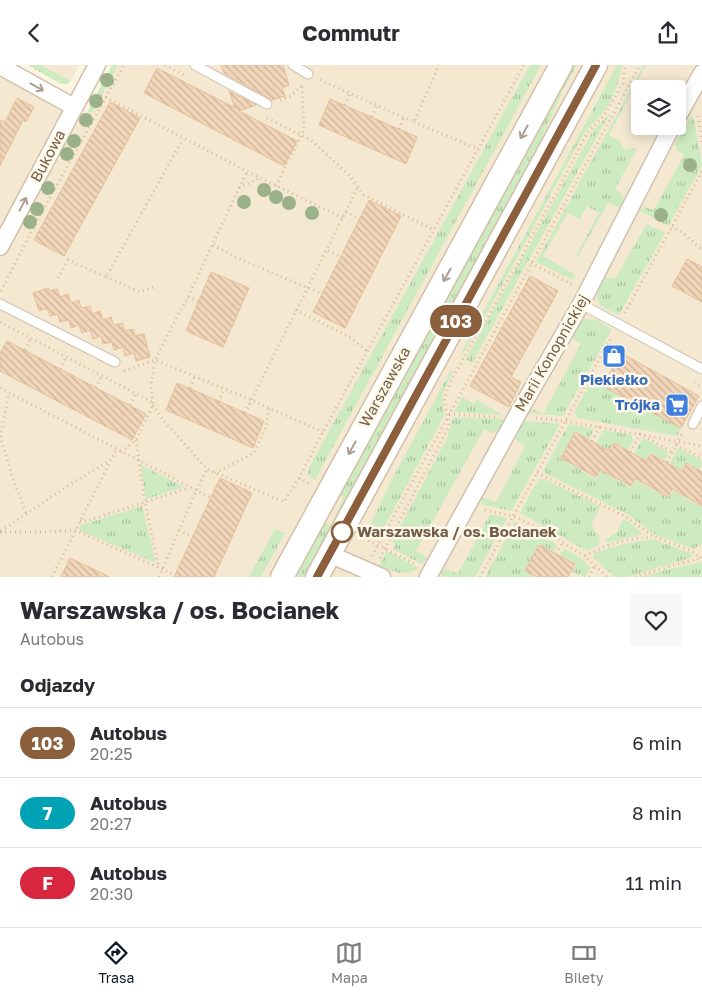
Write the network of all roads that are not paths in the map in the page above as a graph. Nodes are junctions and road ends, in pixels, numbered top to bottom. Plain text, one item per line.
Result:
1 (97, 65) edge
2 (195, 65) edge
3 (293, 65) edge
4 (561, 65) edge
5 (596, 65) edge
6 (0, 66) edge
7 (701, 73) edge
8 (308, 74) road end
9 (686, 101) edge
10 (267, 104) dead end
11 (74, 107) junction
12 (667, 135) edge
13 (0, 247) edge
14 (584, 298) junction
15 (0, 304) edge
16 (114, 362) dead end
17 (702, 369) edge
18 (702, 406) edge
19 (693, 424) dead end
20 (329, 554) junction
21 (380, 570) edge
22 (424, 572) edge
23 (282, 577) edge
24 (317, 577) edge

1 - 11 street, Bukowa
2 - 10 lane
3 - 8 lane
4 -> 23 main road, Warszawska
5 - 20 main road, Warszawska
6 -> 11 street
7 - 9 street
13 -> 11 street, Bukowa
12 - 14 street, Marii Konopnickiej
14 - 17 lane
14 - 22 street, Marii Konopnickiej
15 - 16 lane
18 - 19 lane
20 - 21 street
20 - 24 main road, Warszawska

